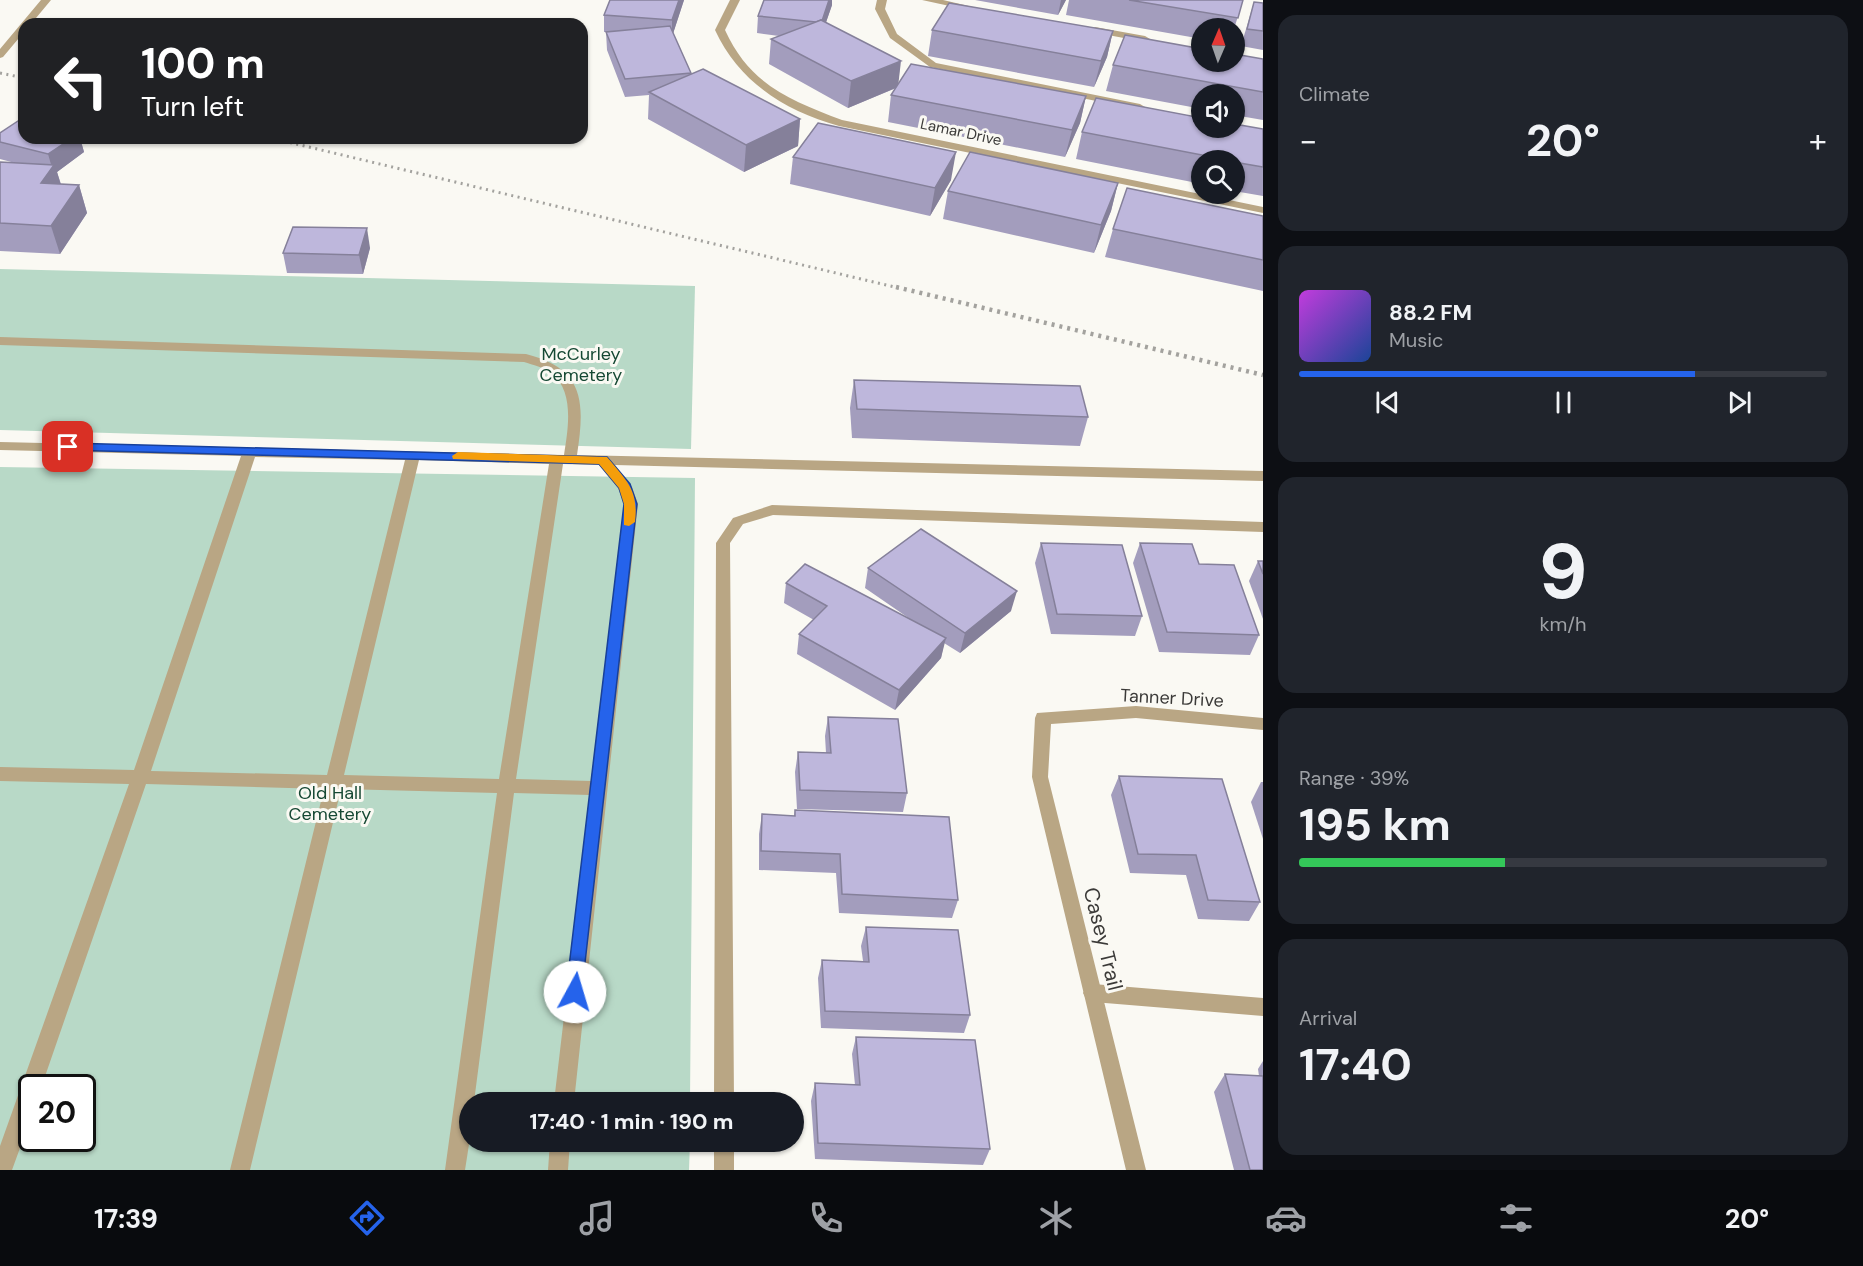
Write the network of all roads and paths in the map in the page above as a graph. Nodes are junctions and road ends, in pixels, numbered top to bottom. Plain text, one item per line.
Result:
1 (46, 0) edge
2 (735, 0) edge
3 (882, 0) edge
4 (927, 0) edge
5 (984, 10) edge
6 (31, 18) edge
7 (1087, 29) edge
8 (18, 33) edge
9 (1156, 41) edge
10 (0, 55) edge
11 (1155, 110) edge
12 (1263, 210) edge
13 (0, 341) edge
14 (0, 446) edge
15 (250, 451) junction
16 (413, 455) junction
17 (564, 459) junction
18 (603, 460) junction
19 (1263, 476) edge
20 (1263, 527) edge
21 (1043, 718) joint
22 (1263, 724) edge
23 (0, 774) edge
24 (140, 777) junction
25 (332, 781) junction
26 (506, 787) junction
27 (597, 788) junction
28 (1093, 993) junction
29 (1263, 1007) edge
30 (565, 1092) edge
31 (724, 1092) edge
32 (559, 1152) edge
33 (724, 1152) edge
34 (2, 1170) edge
35 (240, 1170) edge
36 (455, 1170) edge
37 (558, 1170) edge
38 (724, 1170) edge
39 (1136, 1170) edge

1 - 6 street
2 - 12 street, Lamar Drive
3 - 11 street
4 - 5 street
7 - 9 street
8 - 10 street
13 - 17 street
14 - 15 street
15 - 16 street
15 - 24 street
16 - 17 street
16 - 25 street
17 - 18 street
17 - 26 street
18 - 19 street
18 - 27 street
20 - 31 street
21 - 22 street, Tanner Drive
21 - 28 street, Casey Trail
23 - 24 street
24 - 25 street
24 - 34 street
25 - 26 street
25 - 35 street
26 - 27 street
26 - 36 street
27 - 30 street
28 - 29 street
28 - 39 street, Casey Trail
32 - 37 street
33 - 38 street

